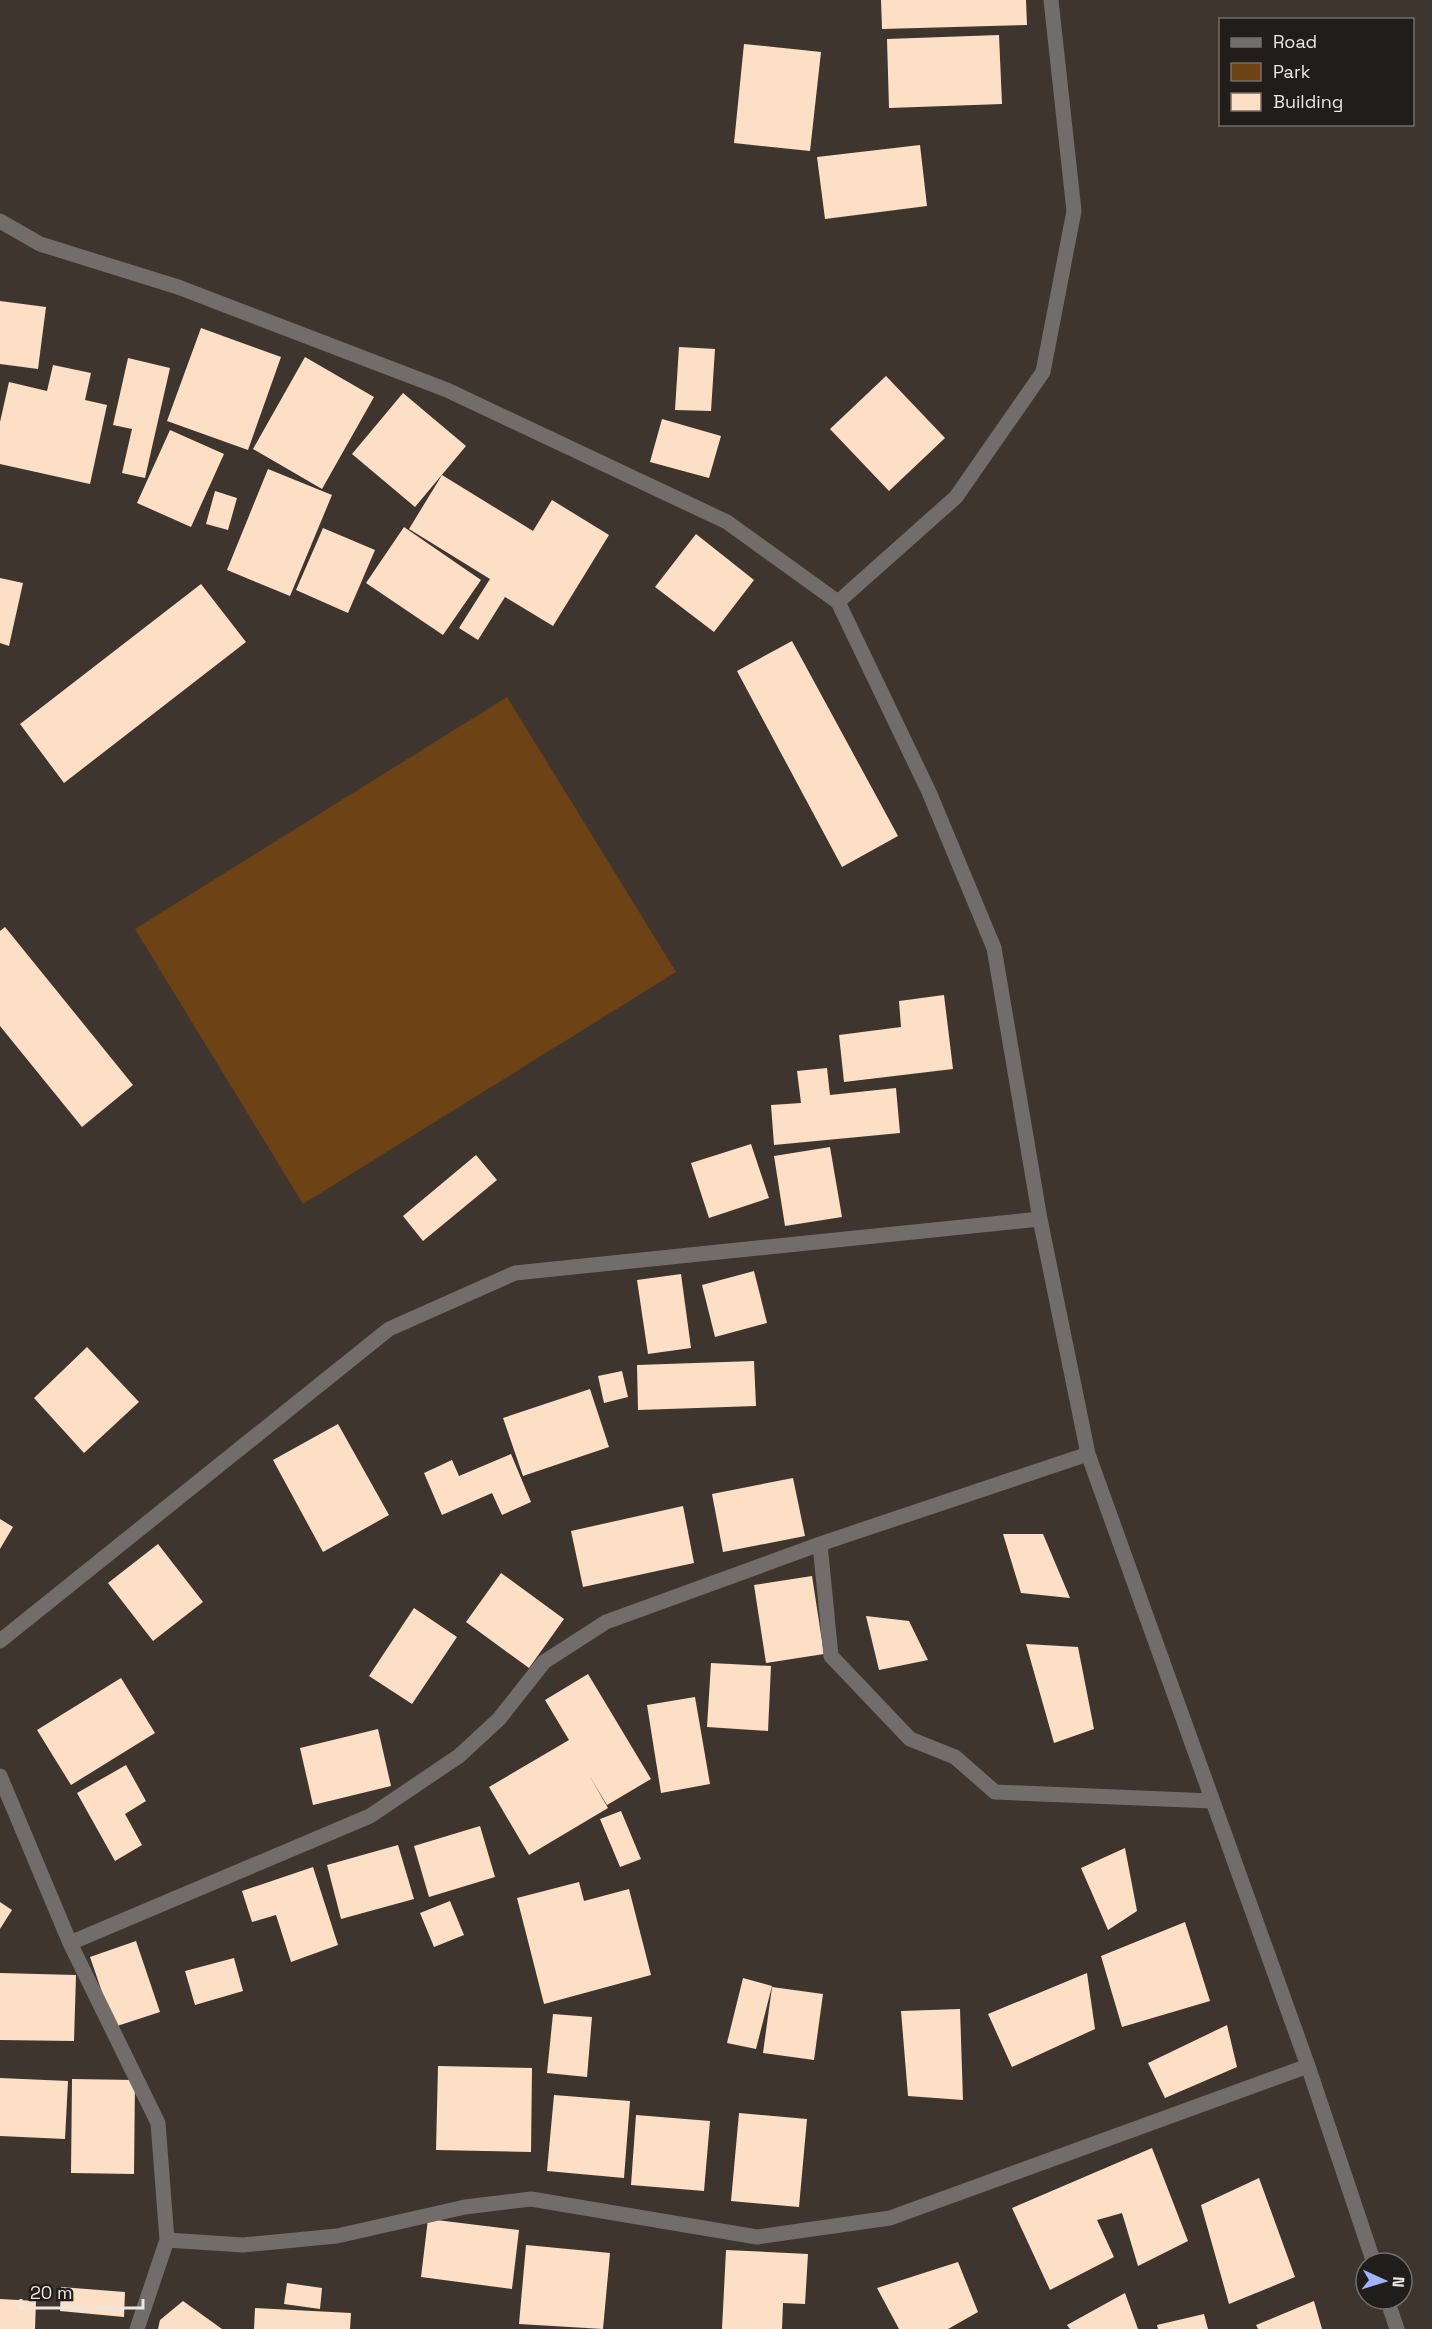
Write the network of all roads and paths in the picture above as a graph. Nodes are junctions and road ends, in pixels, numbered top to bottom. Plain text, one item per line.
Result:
1 (1051, 0) edge
2 (0, 221) edge
3 (838, 602) junction
4 (1040, 1219) junction
5 (1088, 1454) junction
6 (820, 1544) junction
7 (0, 1641) edge
8 (0, 1776) edge
9 (1212, 1801) junction
10 (70, 1943) junction
11 (1308, 2066) junction
12 (167, 2240) junction
13 (1370, 2251) edge
14 (1391, 2311) edge
15 (137, 2329) edge
16 (1397, 2329) edge

1 - 3 street
2 - 3 street
3 - 4 street
4 - 5 street
4 - 7 street
5 - 6 street
5 - 9 street
6 - 9 street
6 - 10 street
8 - 10 street
9 - 11 street
10 - 12 street
11 - 12 street
11 - 13 street
12 - 15 street
14 - 16 street

